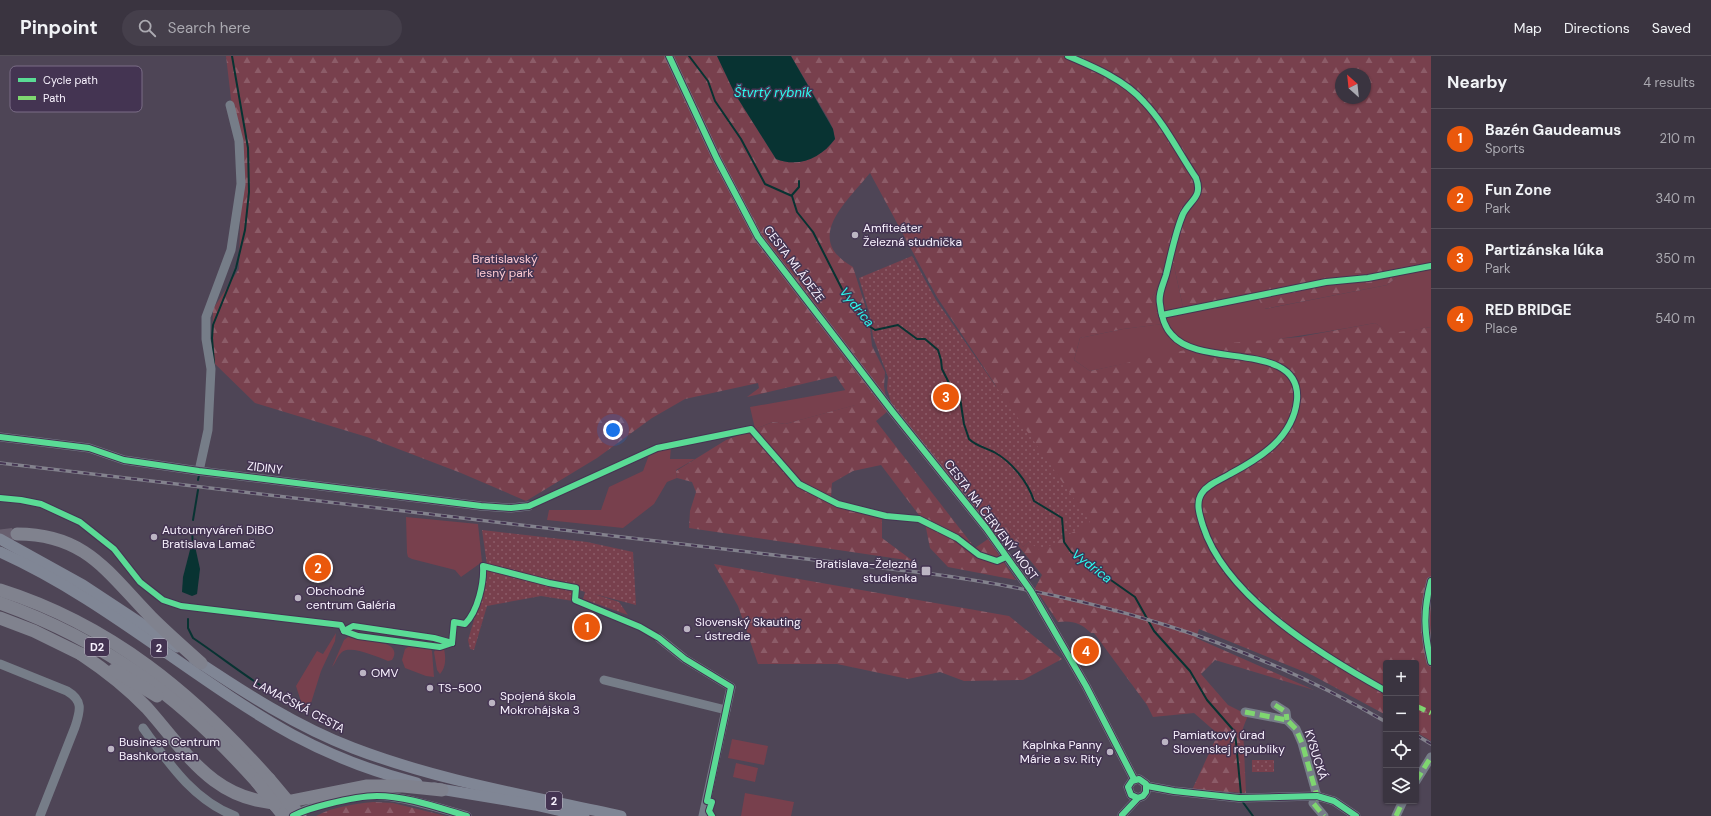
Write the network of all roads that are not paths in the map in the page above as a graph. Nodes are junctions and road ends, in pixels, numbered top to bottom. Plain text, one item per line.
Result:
1 (669, 56) edge
2 (230, 106) dead end
3 (889, 408) joint
4 (0, 437) edge
5 (199, 471) junction
6 (528, 506) dead end
7 (17, 534) tunnel mouth
8 (0, 539) edge
9 (0, 552) edge
10 (1431, 581) edge
11 (0, 590) edge
12 (0, 603) edge
13 (0, 618) edge
14 (660, 638) dead end
15 (81, 654) junction
16 (1431, 662) edge
17 (201, 663) junction
18 (0, 664) edge
19 (604, 680) dead end
20 (1275, 705) dead end
21 (184, 709) junction
22 (726, 710) junction
23 (1245, 712) dead end
24 (1287, 720) junction
25 (143, 728) dead end
26 (1431, 757) edge
27 (1419, 775) edge
28 (1134, 779) junction
29 (263, 780) junction
30 (1147, 786) junction
31 (442, 790) junction
32 (1134, 795) junction
33 (1317, 796) junction
34 (1402, 804) edge
35 (705, 814) edge
36 (40, 816) edge
37 (235, 816) edge
38 (284, 816) edge
39 (293, 816) edge
40 (300, 816) edge
41 (468, 816) edge
42 (584, 816) edge
43 (621, 816) edge
44 (1122, 816) edge
45 (1324, 816) edge
46 (1356, 816) edge
47 (1396, 816) edge

1 - 3 street, CESTA MLÁDEŽE
2 - 5 street
3 - 28 street, CESTA NA ČERVENÝ MOST
4 - 5 street, ZIDINY
5 - 6 street, ZIDINY
7 - 17 highway
8 - 17 main road, LAMAČSKÁ CESTA / 2
9 - 31 main road, LAMAČSKÁ CESTA / 2
10 - 16 street
11 - 29 highway, D2
12 - 21 highway, D2
13 - 15 highway
14 - 22 street
15 - 21 highway
15 - 31 highway
17 - 43 main road, LAMAČSKÁ CESTA / 2
18 - 36 street
19 - 22 street
20 - 24 street, KYSUCKÁ
21 - 29 highway, D2
22 - 35 street
23 - 24 street
24 - 33 street, KYSUCKÁ
25 - 37 street
26 - 27 street
28 - 30 street
28 - 32 street
29 - 38 highway, D2, bridge
29 - 40 highway, D2, bridge
30 - 32 street
30 - 33 street
31 - 42 main road, LAMAČSKÁ CESTA / 2
32 - 44 street
33 - 45 street, KYSUCKÁ
33 - 46 street
34 - 47 street
39 - 41 street

